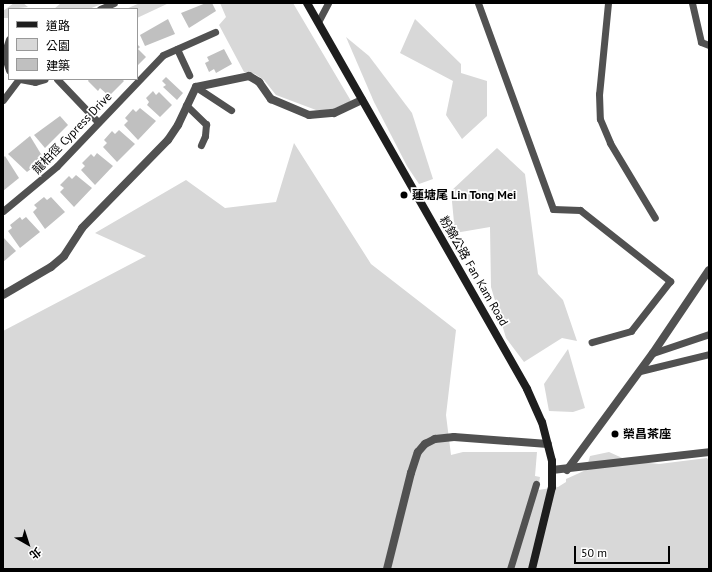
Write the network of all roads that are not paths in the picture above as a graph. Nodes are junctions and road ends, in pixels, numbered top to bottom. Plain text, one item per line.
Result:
1 (114, 3) edge
2 (307, 3) edge
3 (328, 3) edge
4 (478, 3) edge
5 (608, 3) edge
6 (692, 3) edge
7 (102, 8) edge
8 (318, 22) junction
9 (215, 32) dead end
10 (6, 40) edge
11 (709, 45) edge
12 (177, 49) junction
13 (8, 67) edge
14 (189, 75) dead end
15 (18, 80) edge
16 (24, 80) edge
17 (42, 80) edge
18 (58, 80) edge
19 (138, 80) edge
20 (138, 80) edge
21 (196, 87) junction
22 (3, 100) edge
23 (362, 100) junction
24 (186, 105) junction
25 (231, 110) dead end
26 (98, 122) junction
27 (201, 145) dead end
28 (3, 210) edge
29 (655, 218) dead end
30 (709, 270) edge
31 (3, 295) edge
32 (709, 334) edge
33 (592, 342) dead end
34 (653, 353) junction
35 (709, 354) edge
36 (640, 371) junction
37 (548, 444) junction
38 (709, 452) edge
39 (552, 470) junction
40 (567, 470) junction
41 (536, 484) dead end
42 (387, 569) edge
43 (510, 569) edge
44 (532, 569) edge

1 - 7 lane
2 - 8 main road, 粉錦公路 Fan Kam Road
3 - 8 lane
4 - 33 lane
5 - 29 lane
6 - 11 lane
8 - 23 main road, 粉錦公路 Fan Kam Road
9 - 12 lane, 龍柏徑 Cypress Drive
10 - 13 lane
12 - 14 lane
12 - 19 lane, 龍柏徑 Cypress Drive
15 - 22 lane
16 - 17 lane
18 - 26 lane
20 - 26 lane, 龍柏徑 Cypress Drive
21 - 23 street
21 - 24 street
21 - 25 lane
23 - 37 main road, 粉錦公路 Fan Kam Road
24 - 27 lane
24 - 31 street
26 - 28 lane, 龍柏徑 Cypress Drive
30 - 34 street
32 - 34 lane
34 - 36 street
35 - 36 lane
36 - 40 street
37 - 39 main road, 粉錦公路 Fan Kam Road
37 - 42 street
38 - 40 street
39 - 40 street
39 - 44 main road, 粉錦公路 Fan Kam Road
41 - 43 lane

